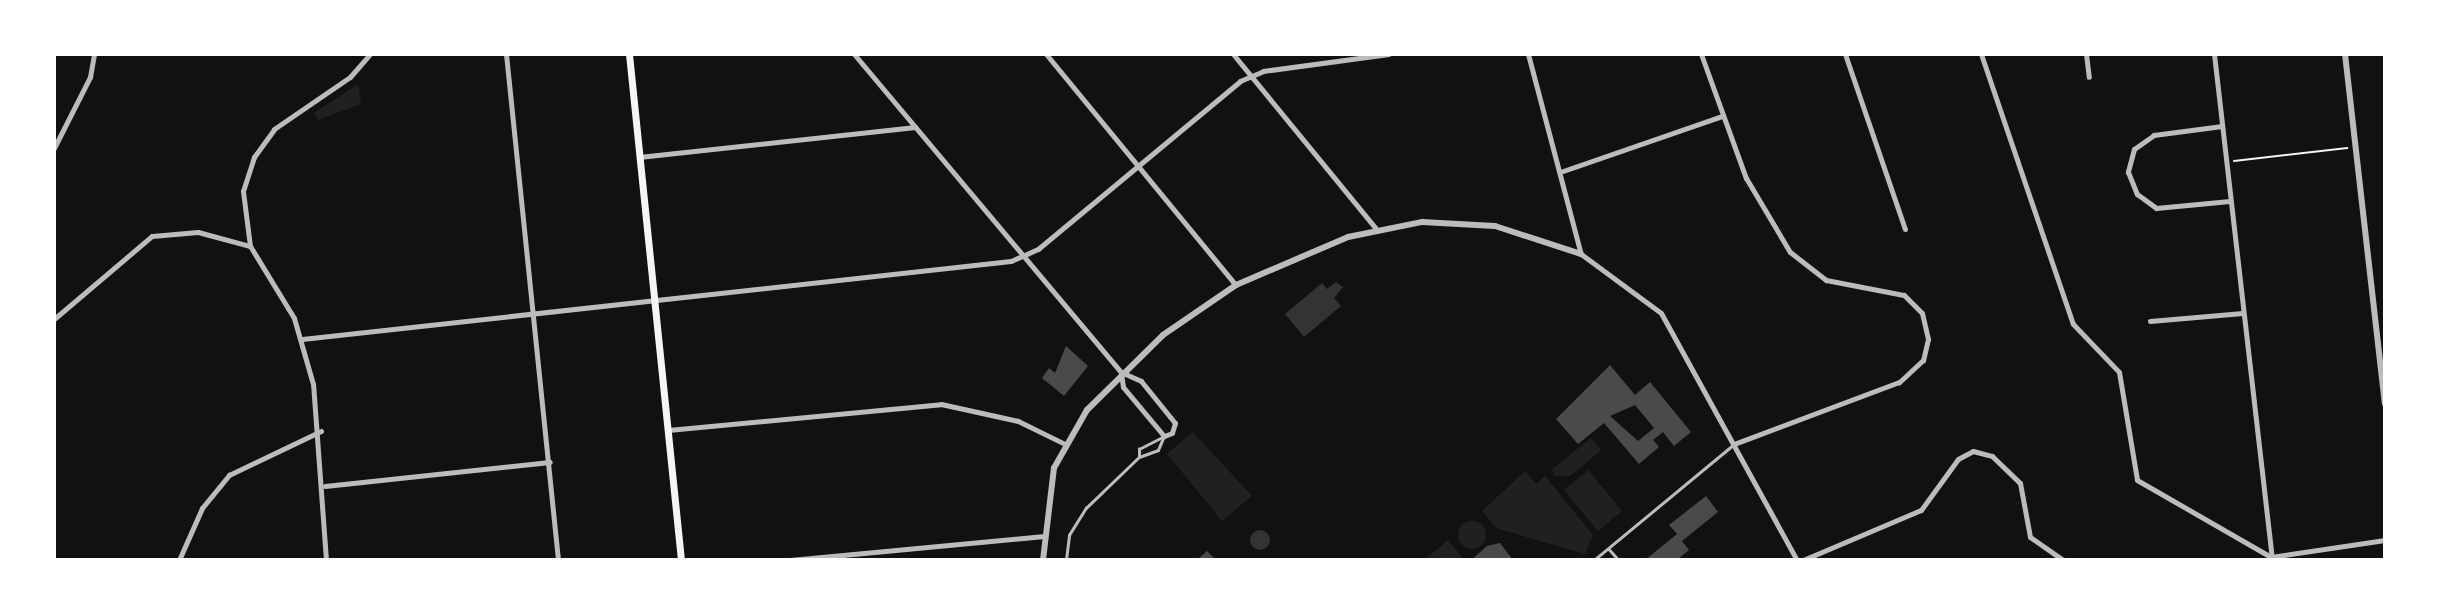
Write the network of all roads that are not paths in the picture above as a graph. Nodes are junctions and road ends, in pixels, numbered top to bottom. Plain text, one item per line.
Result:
1 (94, 54) edge
2 (370, 54) edge
3 (506, 54) edge
4 (629, 54) edge
5 (854, 54) edge
6 (1046, 54) edge
7 (1233, 54) edge
8 (1389, 54) edge
9 (1528, 54) edge
10 (1701, 54) edge
11 (1845, 54) edge
12 (1981, 54) edge
13 (2086, 54) edge
14 (2214, 54) edge
15 (2345, 54) edge
16 (1251, 76) junction
17 (2088, 77) dead end
18 (1722, 116) junction
19 (2222, 126) junction
20 (915, 127) junction
21 (54, 148) edge
22 (639, 157) junction
23 (1139, 164) junction
24 (1563, 171) junction
25 (2230, 201) junction
26 (1376, 229) junction
27 (1905, 229) dead end
28 (250, 246) junction
29 (1581, 254) junction
30 (1026, 256) junction
31 (1236, 285) junction
32 (654, 300) junction
33 (533, 312) junction
34 (2243, 313) junction
35 (54, 318) edge
36 (2150, 321) dead end
37 (302, 339) junction
38 (2382, 351) edge
39 (1121, 372) junction
40 (2385, 404) edge
41 (668, 430) junction
42 (321, 431) junction
43 (1164, 436) junction
44 (1734, 443) junction
45 (1065, 444) junction
46 (1139, 457) junction
47 (550, 462) junction
48 (325, 486) junction
49 (1042, 536) junction
50 (2385, 540) edge
51 (1609, 548) junction
52 (2272, 559) edge
53 (178, 560) edge
54 (326, 560) edge
55 (558, 560) edge
56 (681, 560) edge
57 (790, 560) edge
58 (1043, 560) edge
59 (1066, 560) edge
60 (1594, 560) edge
61 (1619, 560) edge
62 (1797, 560) edge
63 (1803, 560) edge
64 (2063, 560) edge

1 - 21 street
2 - 28 street
3 - 33 street
4 - 22 main road
5 - 20 street
6 - 23 street
7 - 16 street
8 - 16 street
9 - 24 street
10 - 18 street
11 - 27 street
12 - 52 street
13 - 17 street
14 - 19 street
15 - 38 street
16 - 23 street
16 - 26 street
18 - 24 street
18 - 44 street
19 - 25 street
19 - 25 street
20 - 22 street
20 - 30 street
22 - 32 main road
23 - 30 street
23 - 31 street
24 - 29 street
25 - 34 street
26 - 29 street
26 - 31 street
28 - 35 street
28 - 37 street
29 - 44 street
30 - 32 street
30 - 39 street
31 - 39 street
32 - 33 street
32 - 41 main road
33 - 37 street
33 - 47 street
34 - 36 street
34 - 52 street
37 - 42 street
38 - 40 street
39 - 43 street
39 - 43 street
39 - 45 street
41 - 45 street
41 - 56 main road
42 - 48 street
42 - 53 street
43 - 46 lane
43 - 46 lane
44 - 51 lane
44 - 62 street
45 - 49 street
46 - 59 lane
47 - 48 street
47 - 55 street
48 - 54 street
49 - 57 street
49 - 58 street
50 - 52 street
51 - 60 lane
51 - 61 lane
63 - 64 street

